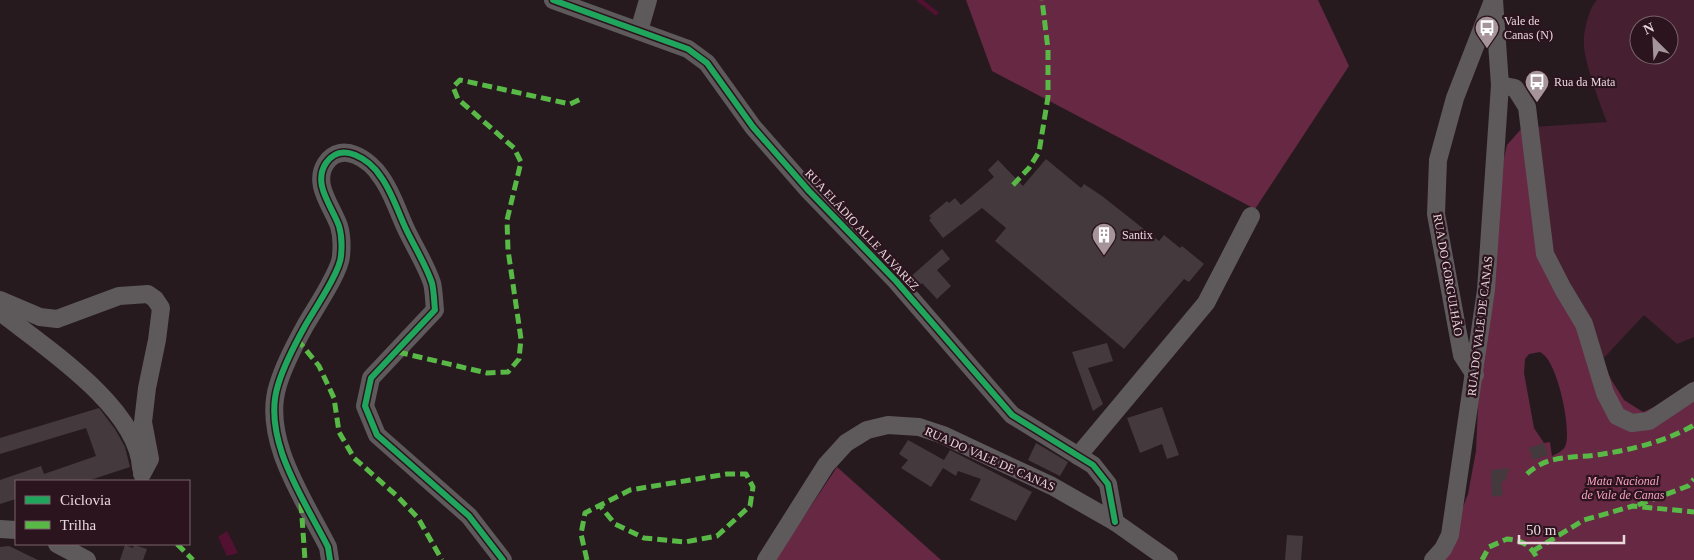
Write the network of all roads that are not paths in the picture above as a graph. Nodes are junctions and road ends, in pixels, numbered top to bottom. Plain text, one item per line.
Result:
1 (553, 0) edge
2 (648, 0) edge
3 (1494, 0) edge
4 (639, 31) junction
5 (1500, 85) junction
6 (1251, 216) dead end
7 (0, 300) edge
8 (0, 312) edge
9 (1475, 375) junction
10 (1694, 391) edge
11 (1078, 456) junction
12 (141, 478) edge
13 (1114, 522) junction
14 (59, 545) edge
15 (88, 560) edge
16 (330, 560) edge
17 (504, 560) edge
18 (766, 560) edge
19 (1169, 560) edge
20 (1433, 560) edge

1 - 4 street, RUA ELÁDIO ALLE ALVAREZ
2 - 4 street
3 - 5 street, RUA DO VALE DE CANAS
3 - 9 street, RUA DO GORGULHÃO
4 - 11 street, RUA ELÁDIO ALLE ALVAREZ
5 - 9 street, RUA DO VALE DE CANAS
5 - 10 street
6 - 11 street
7 - 12 street
8 - 12 street
9 - 20 street, RUA DO VALE DE CANAS
11 - 13 street, RUA ELÁDIO ALLE ALVAREZ
13 - 18 street, RUA DO VALE DE CANAS
13 - 19 street, RUA DO VALE DE CANAS
14 - 15 street
16 - 17 street

